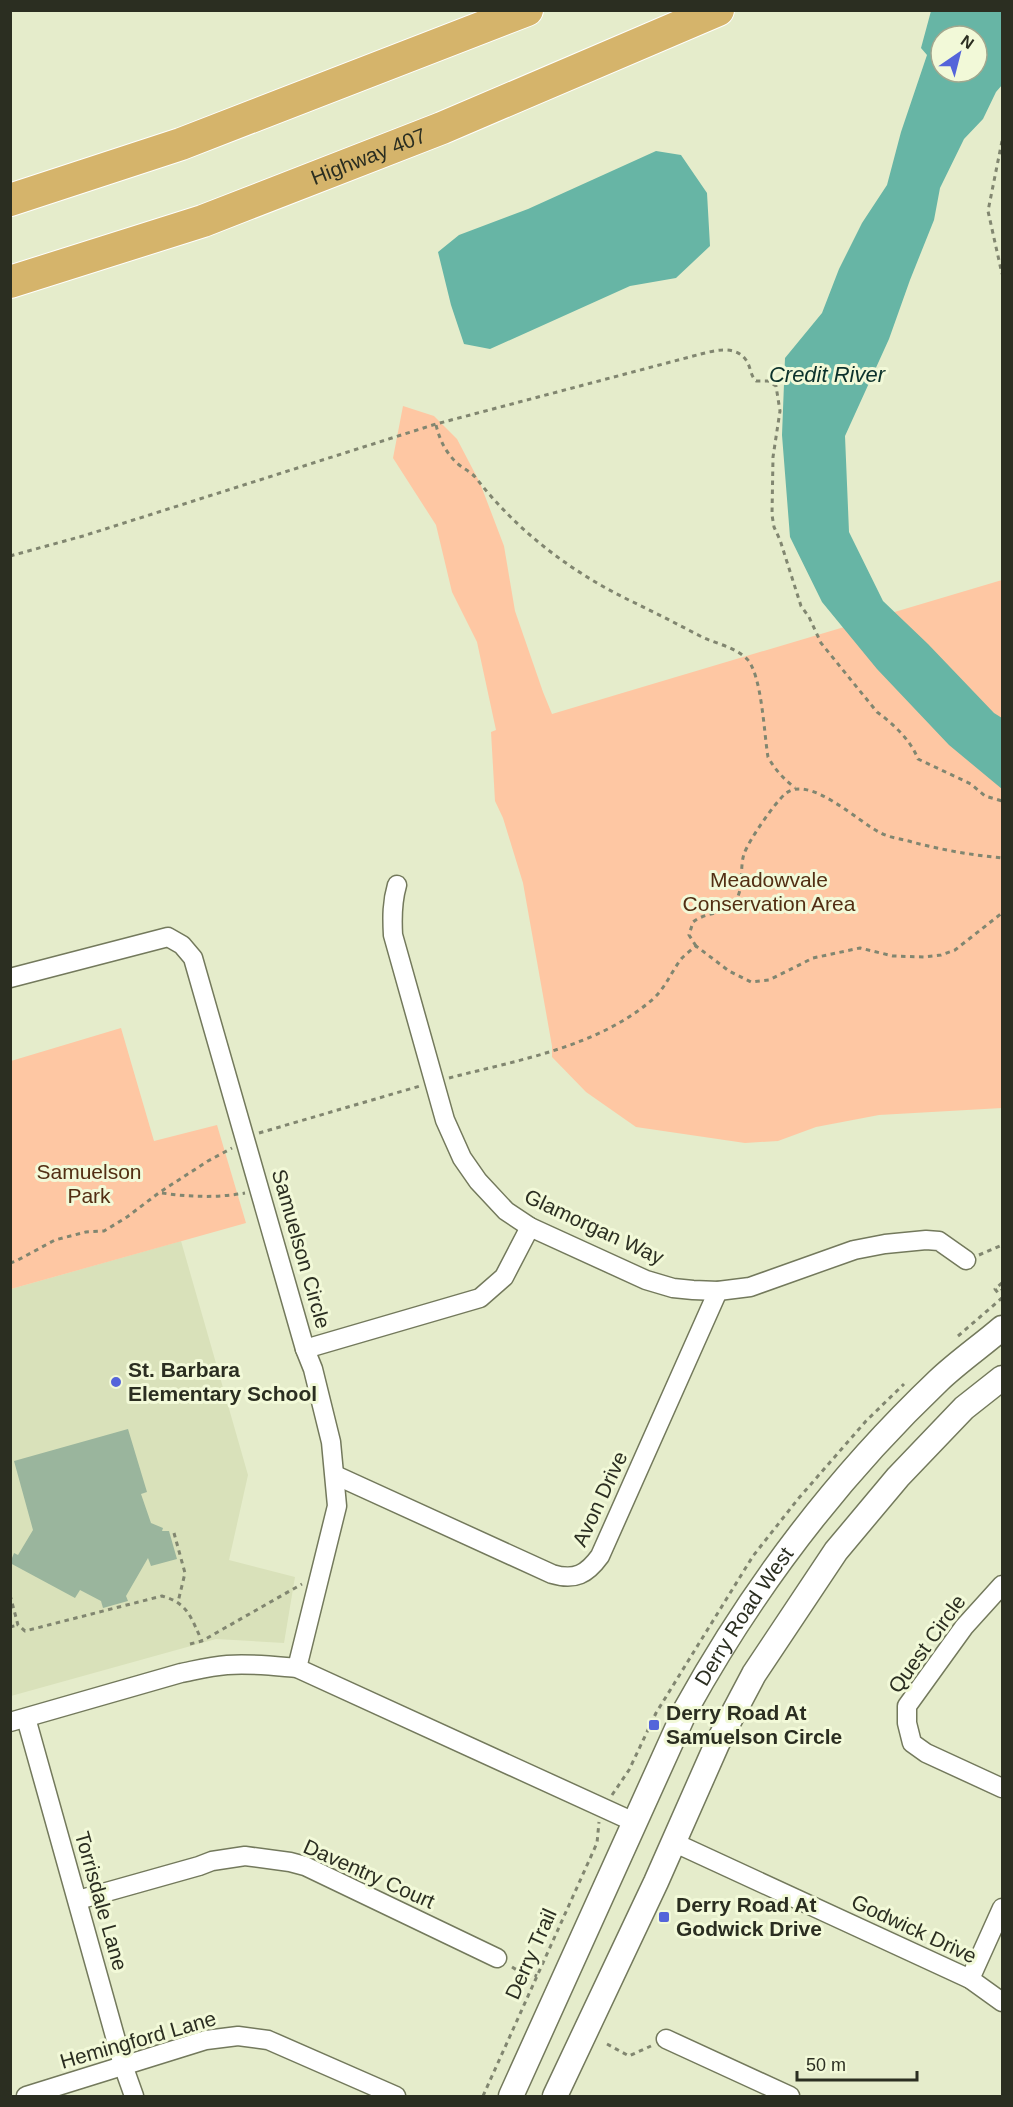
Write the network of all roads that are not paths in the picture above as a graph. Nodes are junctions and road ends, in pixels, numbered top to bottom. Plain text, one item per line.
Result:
1 (527, 10) edge
2 (718, 10) edge
3 (10, 200) edge
4 (10, 282) edge
5 (397, 885) dead end
6 (10, 978) edge
7 (530, 1227) junction
8 (966, 1260) road end
9 (718, 1291) junction
10 (1002, 1328) edge
11 (305, 1349) junction
12 (1002, 1378) edge
13 (334, 1475) junction
14 (1002, 1585) edge
15 (297, 1668) junction
16 (18, 1720) edge
17 (1002, 1788) edge
18 (634, 1822) junction
19 (673, 1842) junction
20 (78, 1900) junction
21 (1002, 1908) edge
22 (497, 1958) road end
23 (970, 1979) junction
24 (1002, 2002) edge
25 (666, 2039) road end
26 (123, 2065) junction
27 (26, 2097) edge
28 (134, 2097) edge
29 (396, 2097) edge
30 (511, 2097) edge
31 (555, 2097) edge
32 (790, 2097) edge

1 - 3 highway
2 - 4 highway, Highway 407
5 - 7 street, Glamorgan Way
6 - 11 street, Samuelson Circle
7 - 9 street, Glamorgan Way
7 - 11 street
8 - 9 street, Glamorgan Way
9 - 13 street, Avon Drive
10 - 18 main road, Derry Road West
11 - 13 street, Samuelson Circle
12 - 19 main road, Derry Road West
13 - 15 street, Samuelson Circle
14 - 17 street, Quest Circle
15 - 16 street
15 - 18 street
16 - 20 street, Torrisdale Lane
18 - 30 main road, Derry Road West
19 - 23 street, Godwick Drive
19 - 31 main road, Derry Road West
20 - 22 street, Daventry Court
20 - 26 street, Torrisdale Lane
21 - 23 street
23 - 24 street, Godwick Drive
25 - 32 street
26 - 27 street, Hemingford Lane
26 - 28 street, Torrisdale Lane
26 - 29 street, Hemingford Lane

